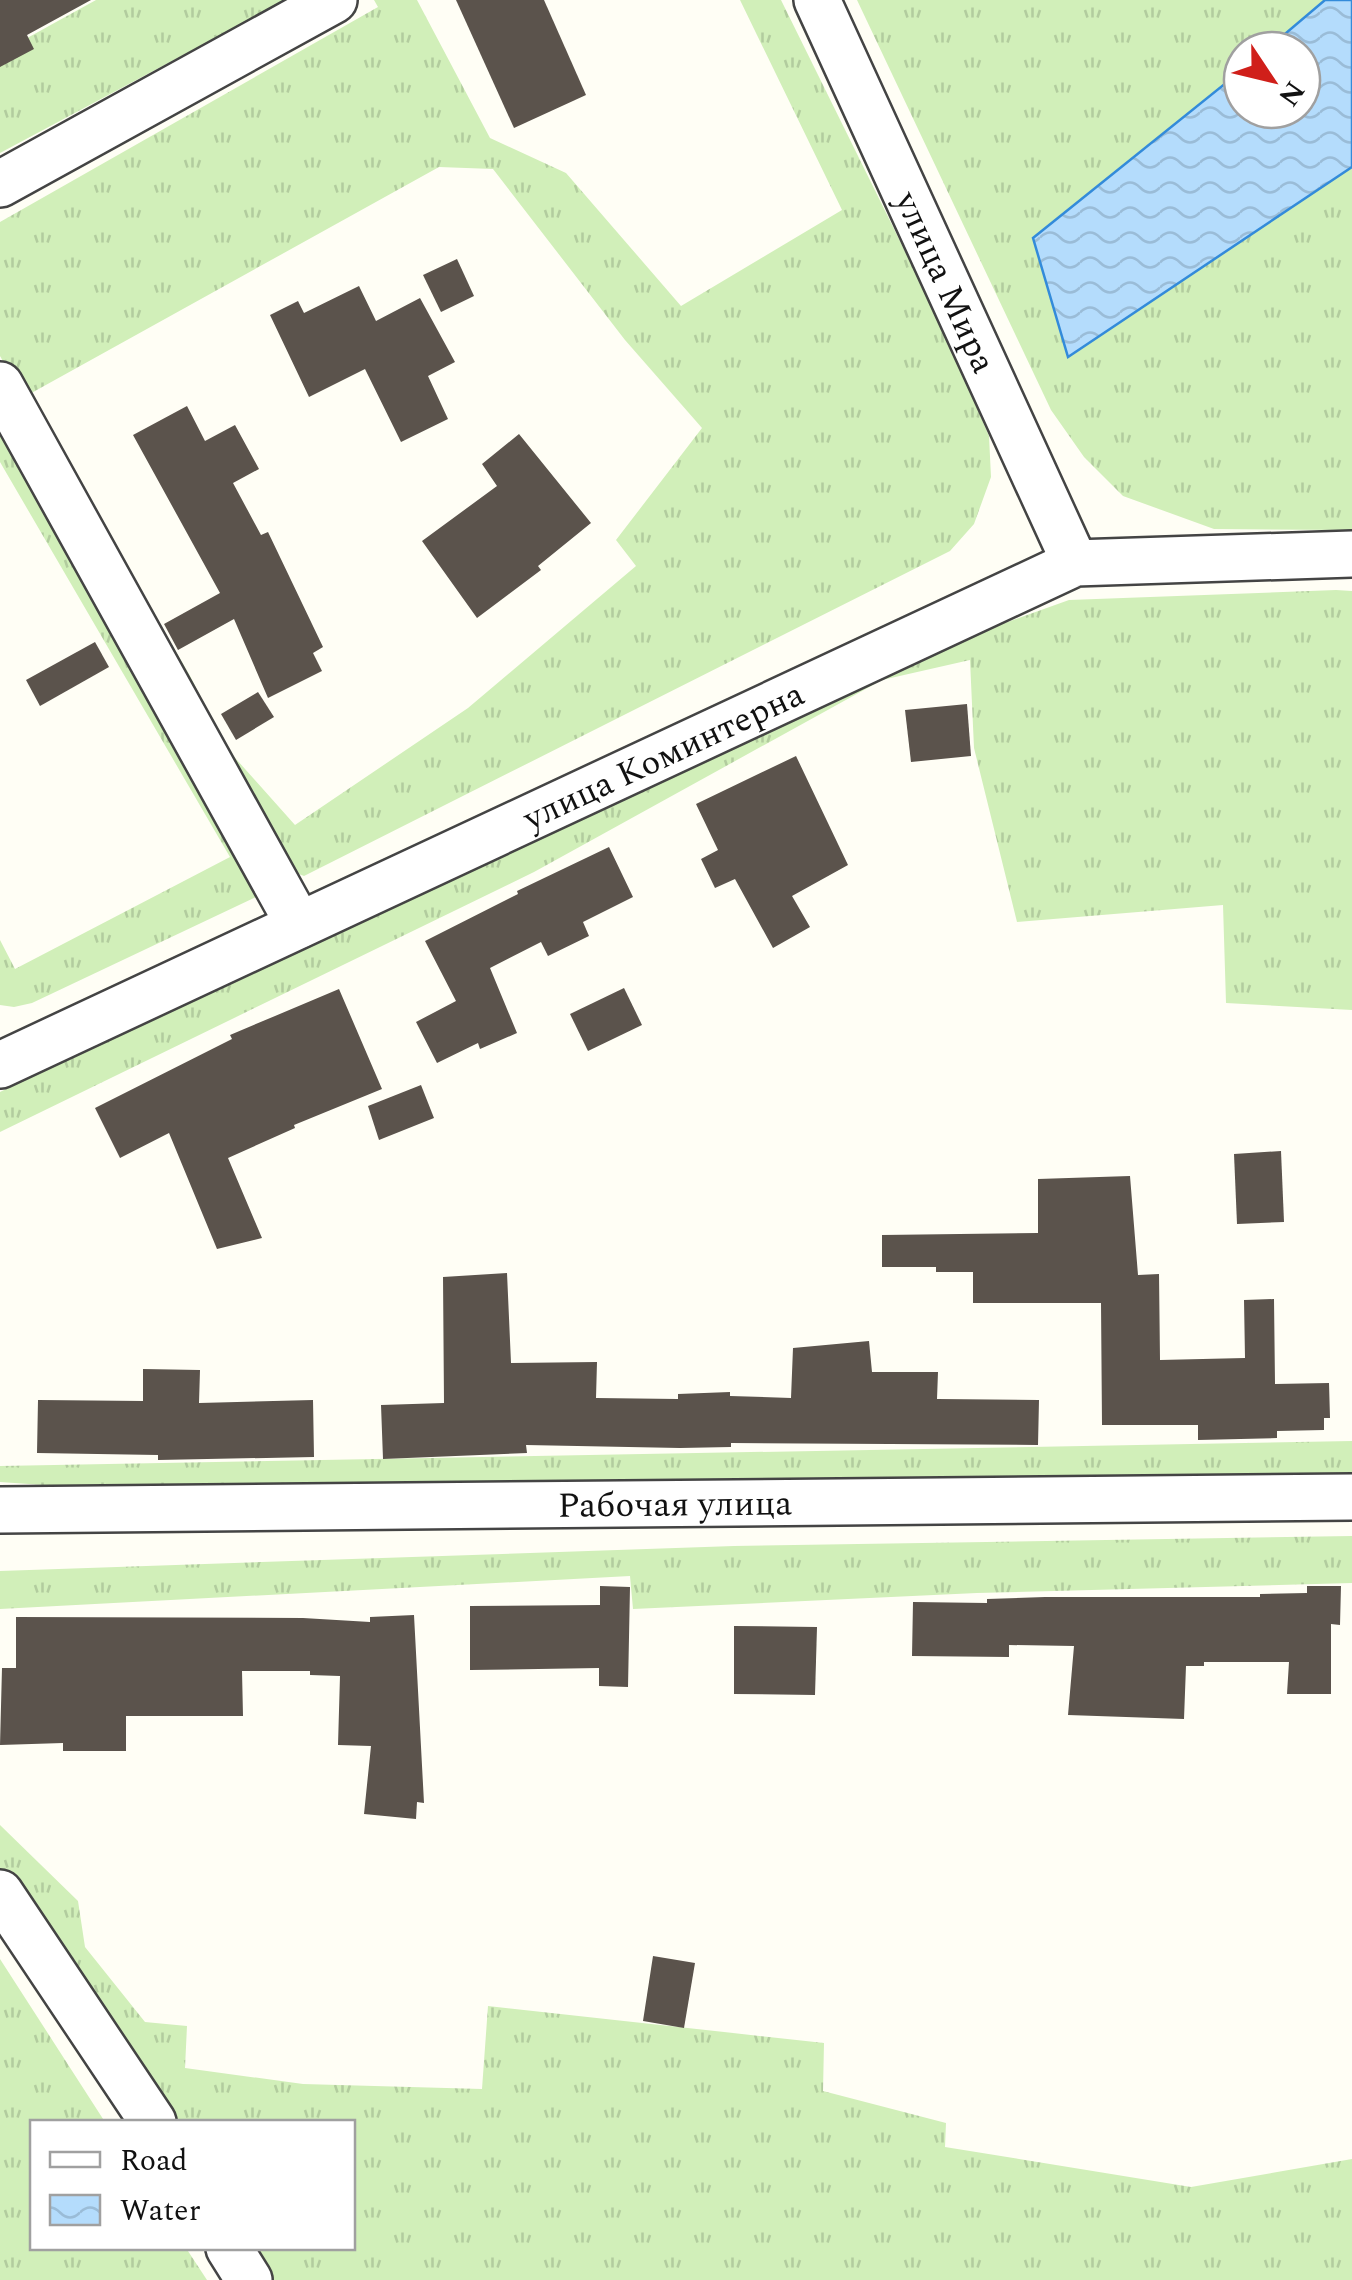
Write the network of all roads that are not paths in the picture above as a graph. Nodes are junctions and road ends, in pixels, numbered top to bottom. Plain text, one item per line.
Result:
1 (334, 0) edge
2 (817, 0) edge
3 (0, 184) edge
4 (0, 385) edge
5 (1352, 554) edge
6 (1074, 563) junction
7 (299, 925) junction
8 (0, 1065) edge
9 (1352, 1497) edge
10 (0, 1510) edge
11 (0, 1893) edge
12 (152, 2120) edge
13 (230, 2250) edge
14 (248, 2280) edge

1 - 3 street
2 - 6 street, улица Мира
4 - 7 street
5 - 6 street, улица Коминтерна
6 - 7 street, улица Коминтерна
7 - 8 street, улица Коминтерна
9 - 10 street, Рабочая улица
11 - 12 street
13 - 14 street

